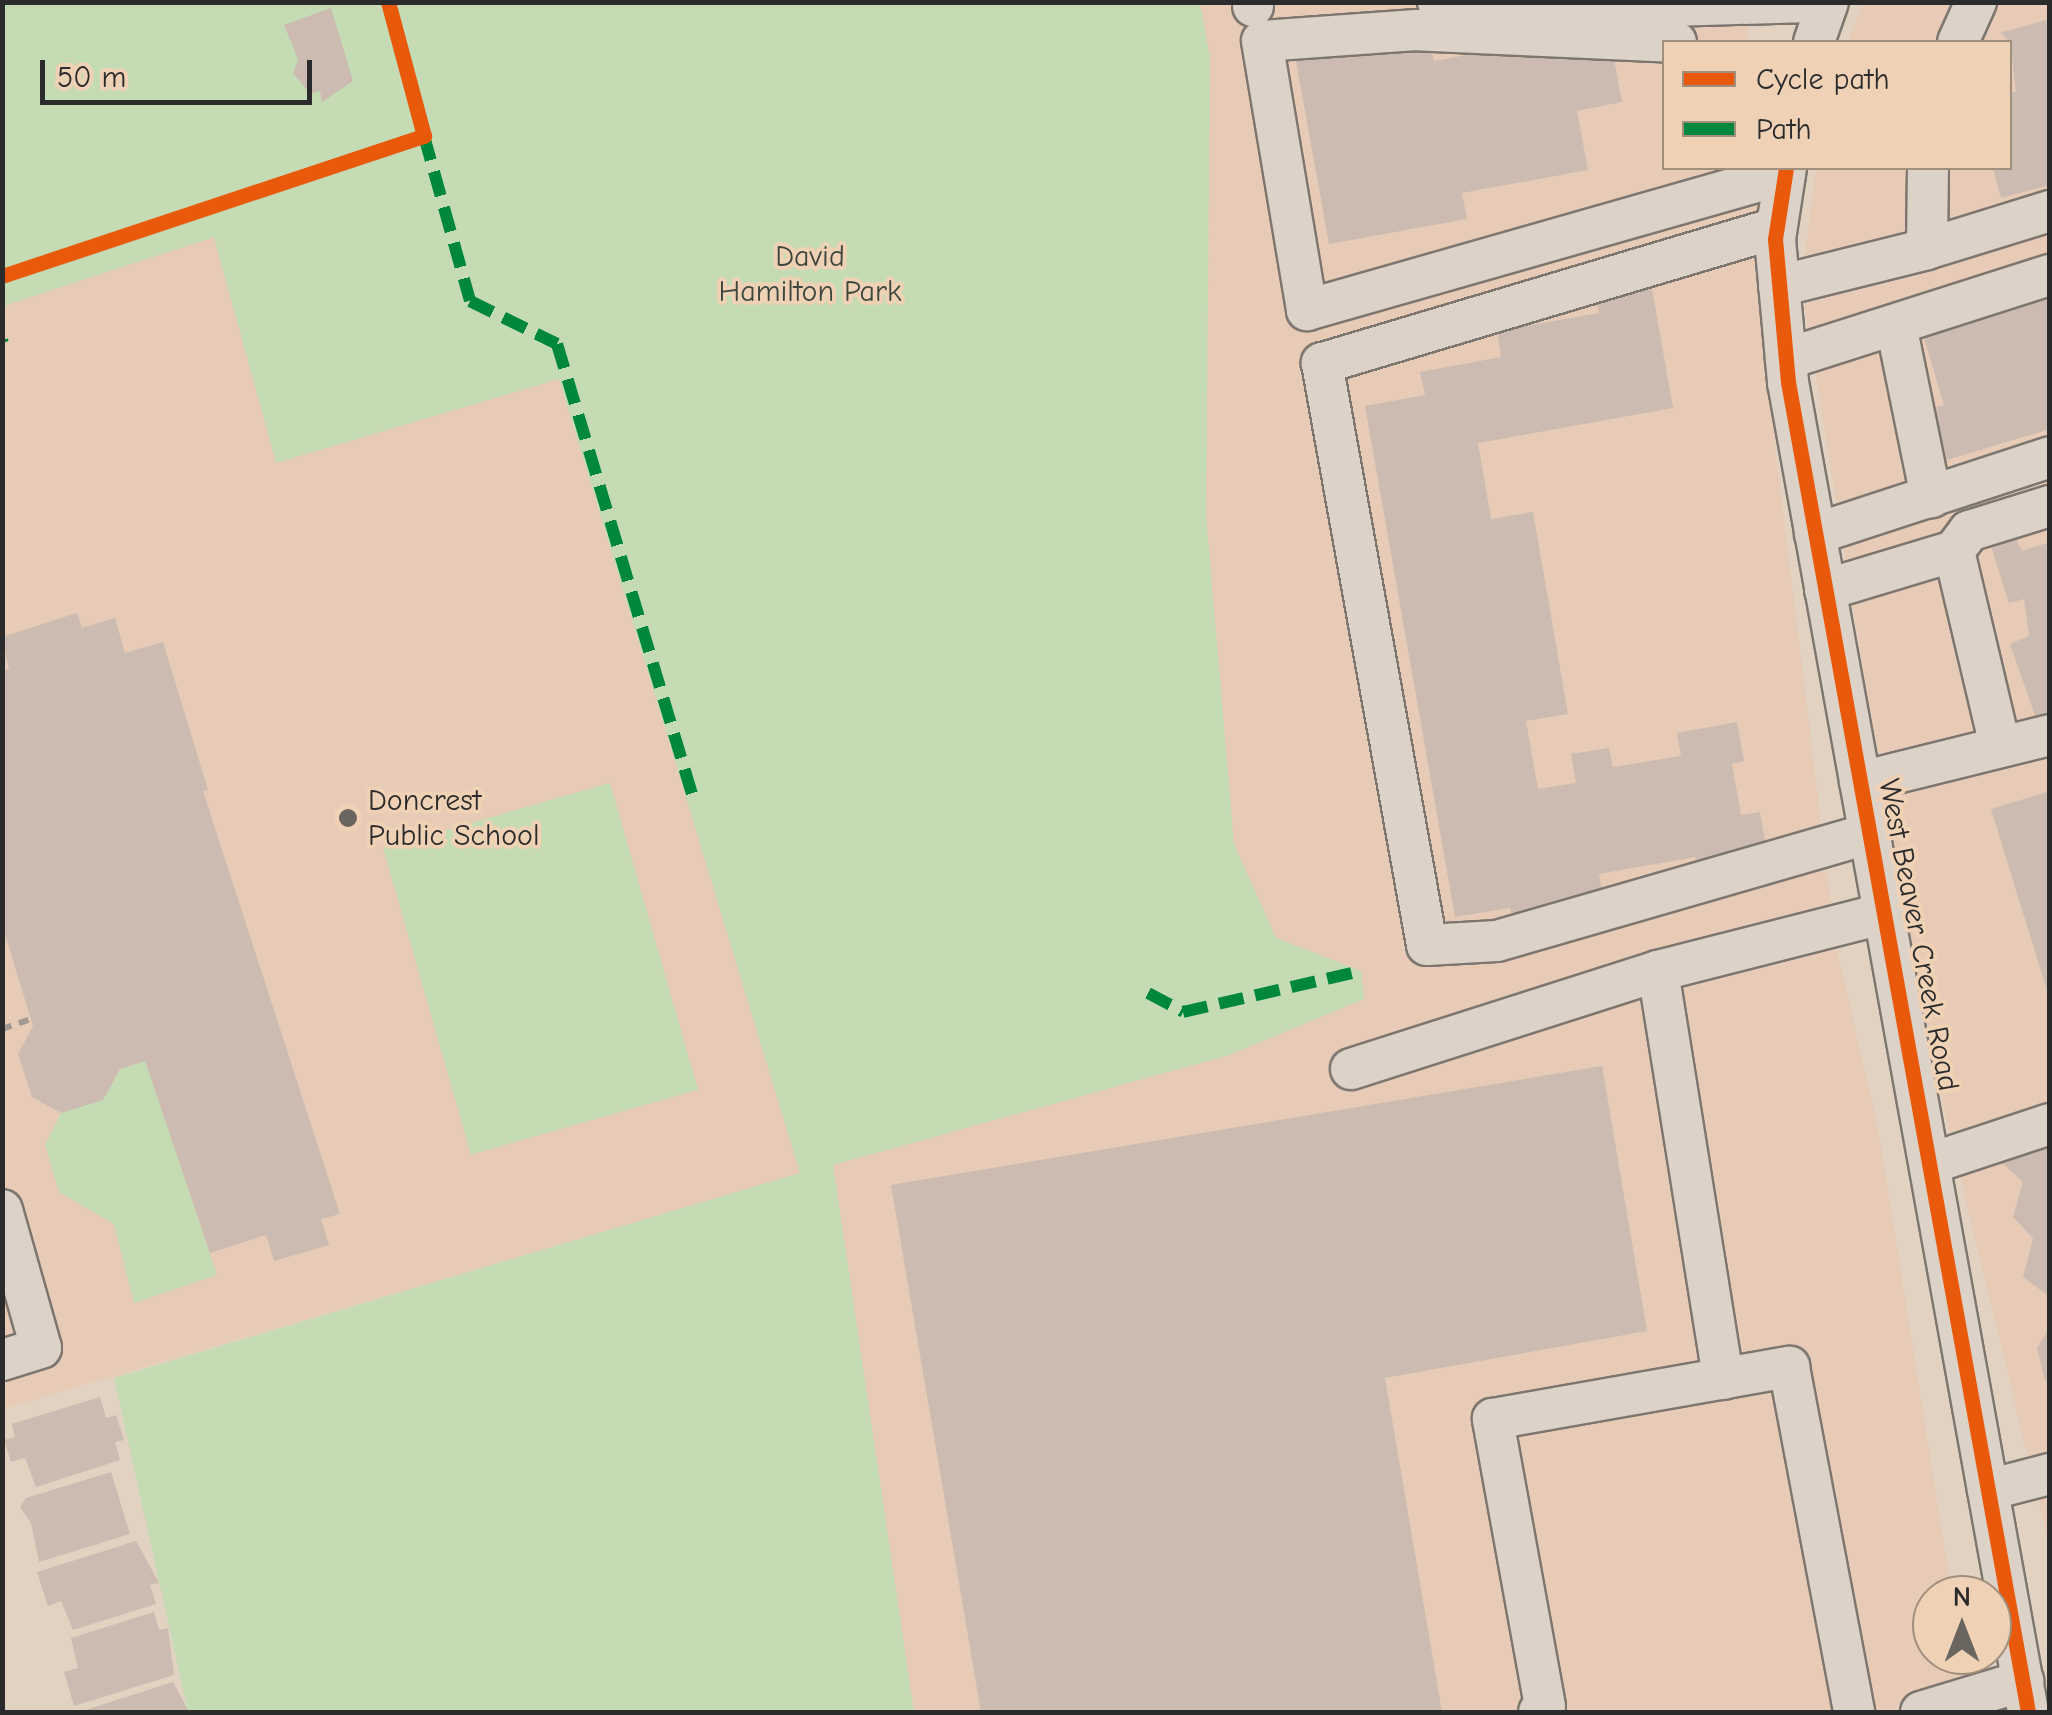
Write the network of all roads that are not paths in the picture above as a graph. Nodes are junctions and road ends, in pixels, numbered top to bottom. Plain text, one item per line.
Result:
1 (1438, 2) edge
2 (1802, 2) edge
3 (1828, 2) edge
4 (1976, 2) edge
5 (1815, 40) edge
6 (1959, 40) edge
7 (1662, 41) edge
8 (1928, 170) edge
9 (1786, 171) edge
10 (2050, 210) edge
11 (1776, 228) junction
12 (1927, 248) junction
13 (2050, 275) edge
14 (1779, 286) junction
15 (1896, 324) junction
16 (1786, 359) junction
17 (2050, 457) edge
18 (1931, 497) junction
19 (2050, 506) edge
20 (1815, 534) junction
21 (1954, 551) junction
22 (1825, 590) junction
23 (2050, 735) edge
24 (2000, 745) junction
25 (1860, 782) junction
26 (1870, 834) junction
27 (1886, 913) junction
28 (1658, 972) junction
29 (1351, 1069) dead end
30 (2050, 1124) edge
31 (1932, 1163) junction
32 (2, 1210) edge
33 (2, 1360) edge
34 (1722, 1379) junction
35 (2050, 1474) edge
36 (1988, 1490) junction
37 (2026, 1697) edge
38 (1539, 1712) edge
39 (1854, 1712) edge
40 (1921, 1712) edge

1 - 2 street
3 - 5 street
4 - 6 street
7 - 9 street
8 - 12 street
9 - 11 street, West Beaver Creek Road
10 - 12 street
11 - 14 street, West Beaver Creek Road
11 - 26 street
12 - 14 street
13 - 15 street
14 - 16 street, West Beaver Creek Road
15 - 16 street
15 - 18 street
16 - 20 street, West Beaver Creek Road
17 - 18 street
18 - 20 street
19 - 21 street
20 - 22 street, West Beaver Creek Road
21 - 22 street
21 - 24 street
22 - 25 street, West Beaver Creek Road
23 - 24 street
24 - 25 street
25 - 26 street, West Beaver Creek Road
26 - 27 street, West Beaver Creek Road
27 - 28 street
27 - 31 street, West Beaver Creek Road
28 - 29 street
28 - 34 street
30 - 31 street
31 - 36 street, West Beaver Creek Road
32 - 33 street
34 - 38 street
34 - 39 street
35 - 36 street
36 - 37 street, West Beaver Creek Road
37 - 40 street

